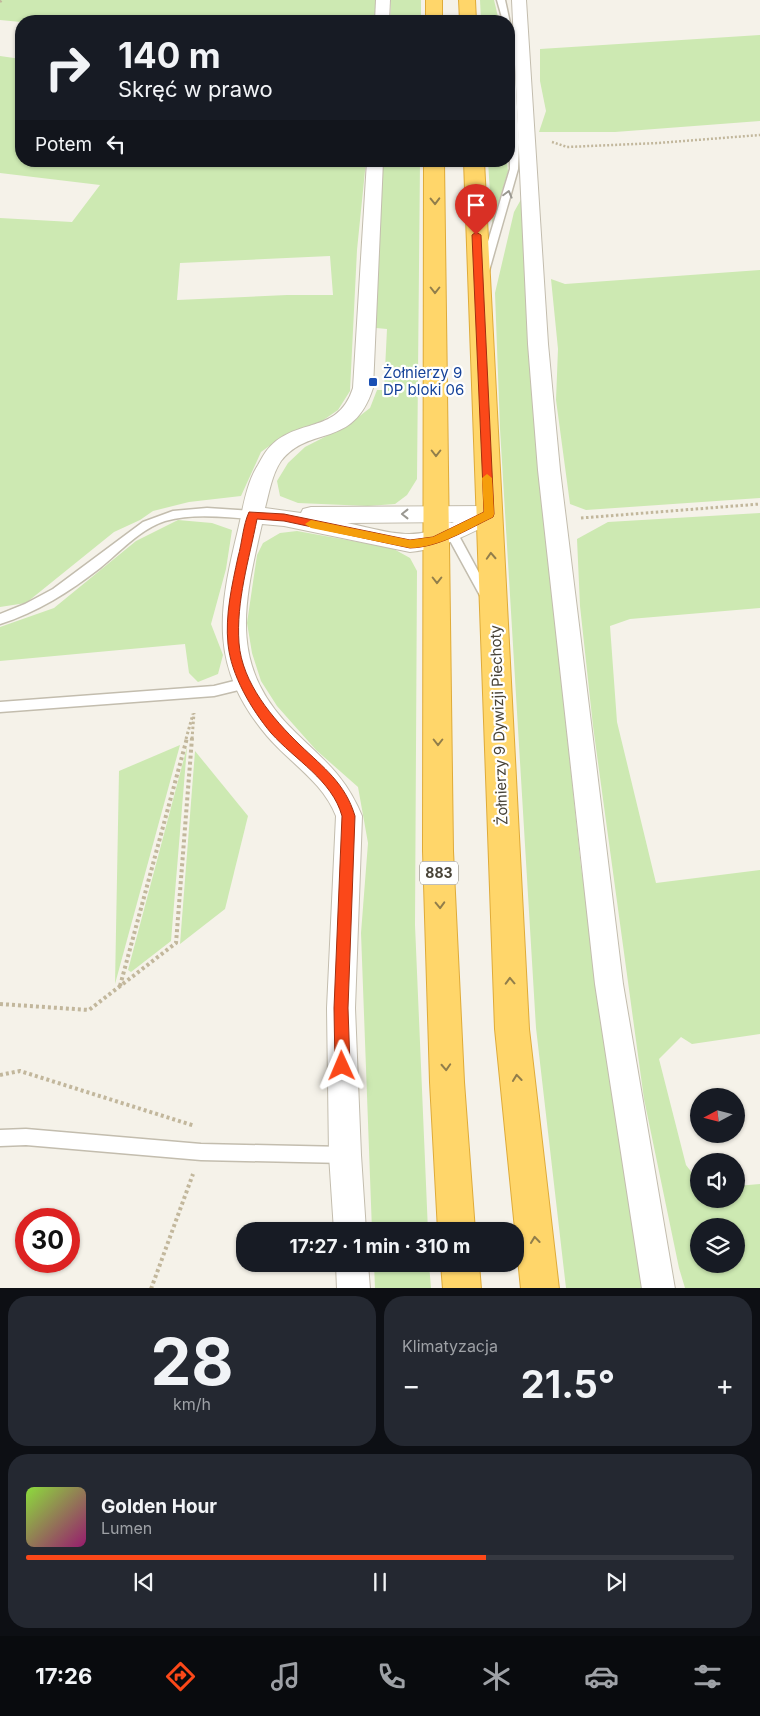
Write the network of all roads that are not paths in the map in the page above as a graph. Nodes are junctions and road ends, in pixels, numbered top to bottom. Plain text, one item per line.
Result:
1 (384, 0) edge
2 (434, 0) edge
3 (467, 0) edge
4 (502, 0) edge
5 (519, 0) edge
6 (383, 15) edge
7 (434, 15) edge
8 (468, 15) edge
9 (506, 15) edge
10 (375, 167) edge
11 (434, 167) edge
12 (474, 167) edge
13 (514, 167) edge
14 (478, 290) junction
15 (489, 514) junction
16 (253, 515) junction
17 (284, 518) junction
18 (442, 529) junction
19 (494, 609) junction
20 (0, 619) edge
21 (246, 683) junction
22 (0, 707) edge
23 (0, 1138) edge
24 (344, 1155) junction
25 (349, 1222) edge
26 (456, 1222) edge
27 (353, 1272) edge
28 (461, 1272) edge
29 (354, 1288) edge
30 (462, 1288) edge
31 (540, 1288) edge
32 (659, 1288) edge

1 - 6 street
2 - 7 highway
3 - 8 highway
4 - 9 lane
5 - 32 street
10 - 16 street
11 -> 18 highway, 883
12 - 14 highway, Żołnierzy 9 Dywizji Piechoty
14 -> 13 lane
14 - 15 highway, Żołnierzy 9 Dywizji Piechoty
15 - 18 street
19 -> 15 highway, Żołnierzy 9 Dywizji Piechoty
16 - 17 street
16 - 20 lane
16 - 21 street
18 -> 17 street
17 - 18 street
18 - 19 lane
18 -> 26 highway, 883
31 -> 19 highway, Żołnierzy 9 Dywizji Piechoty
21 - 22 lane
21 - 24 street
23 - 24 lane
24 - 25 street
27 - 29 street
28 - 30 highway

